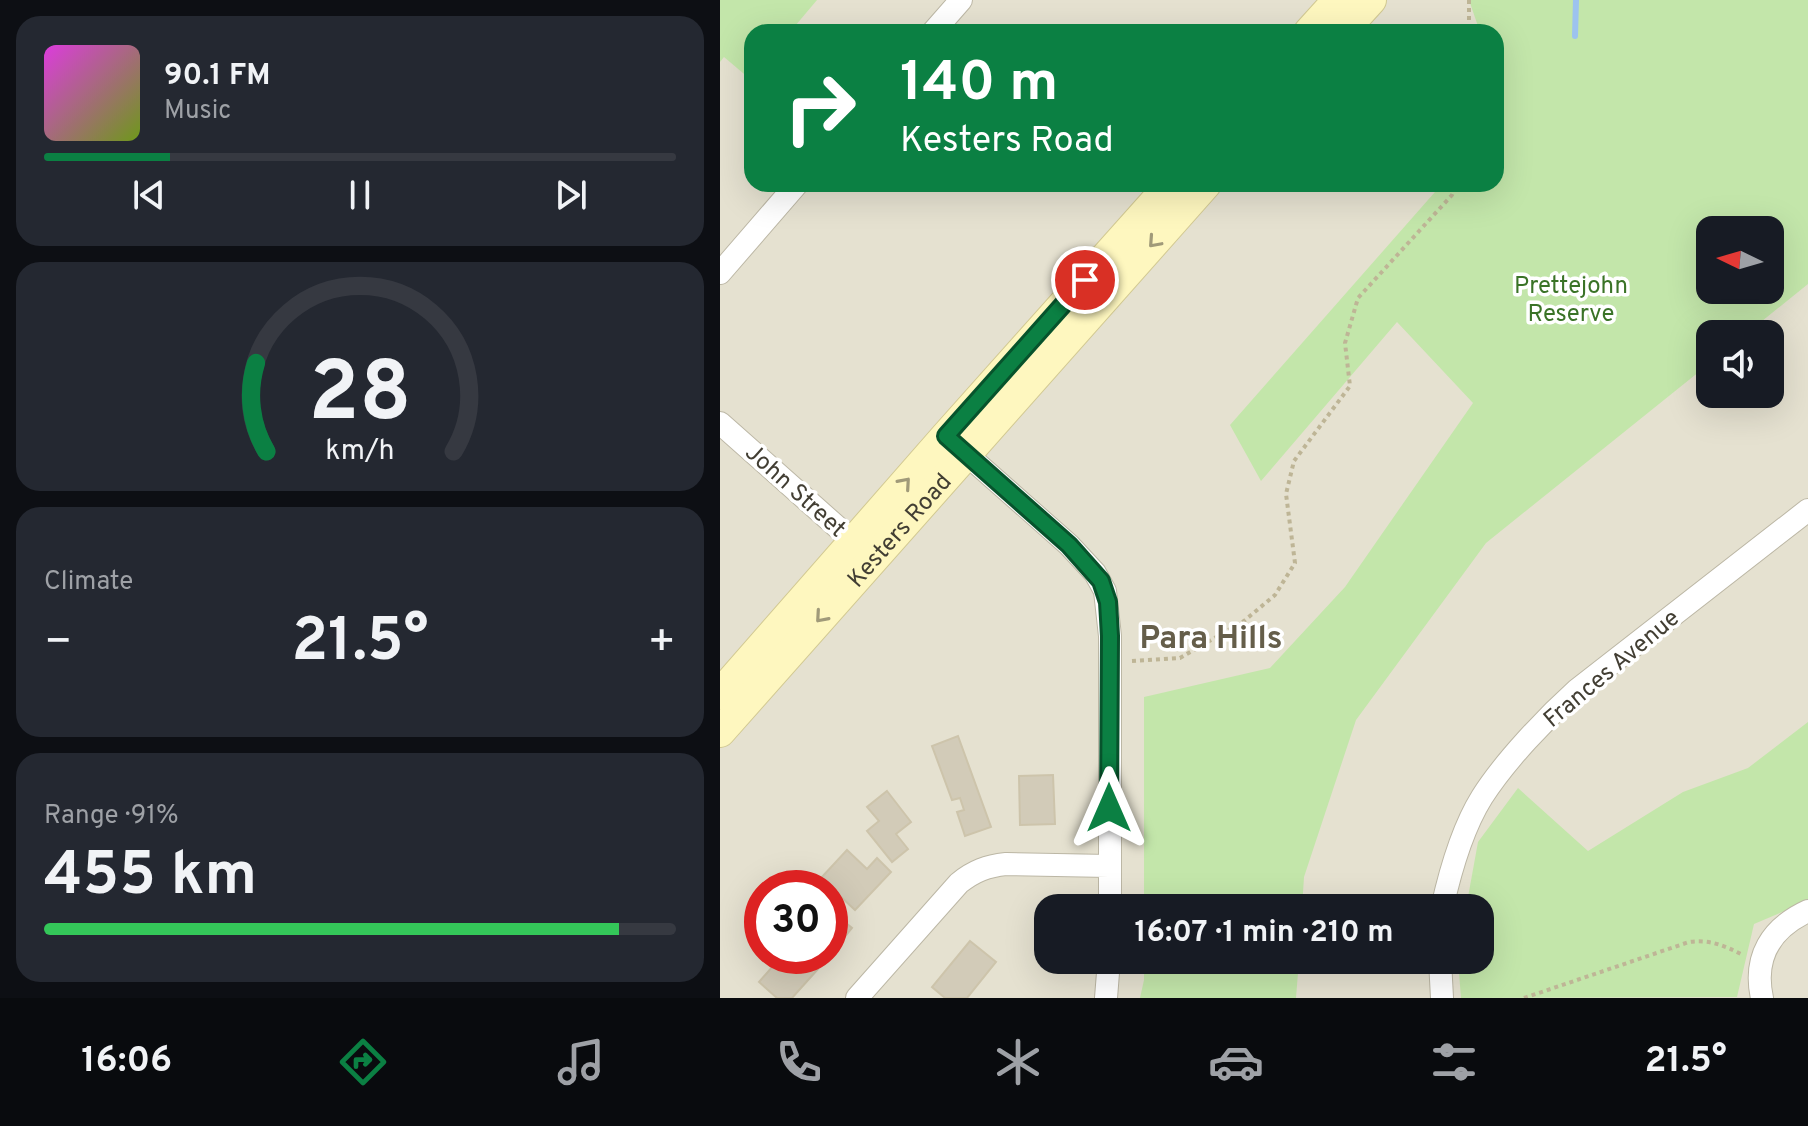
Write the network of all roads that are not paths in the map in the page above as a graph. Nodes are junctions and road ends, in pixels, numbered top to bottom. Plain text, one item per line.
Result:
1 (961, 0) edge
2 (1338, 0) edge
3 (1371, 0) edge
4 (940, 24) edge
5 (1316, 24) edge
6 (1349, 24) edge
7 (790, 192) edge
8 (1164, 192) edge
9 (1198, 192) edge
10 (720, 273) edge
11 (720, 423) edge
12 (956, 445) junction
13 (1808, 510) edge
14 (863, 550) junction
15 (720, 694) edge
16 (720, 732) edge
17 (1109, 866) junction
18 (1110, 894) edge
19 (1446, 894) edge
20 (1808, 911) edge
21 (1108, 974) edge
22 (1441, 974) edge
23 (857, 998) edge
24 (1106, 998) edge
25 (1442, 998) edge
26 (1762, 998) edge

1 - 4 street
2 - 5 main road
3 - 6 main road
7 - 10 street
8 - 12 main road, Kesters Road
9 -> 12 main road, Kesters Road
11 - 14 street, John Street
12 - 14 main road, Kesters Road
12 - 17 street
13 - 19 street, Frances Avenue
14 - 15 main road, Kesters Road
14 -> 16 main road, Kesters Road
17 - 18 street
17 - 23 street
20 - 26 street
21 - 24 street
22 - 25 street

